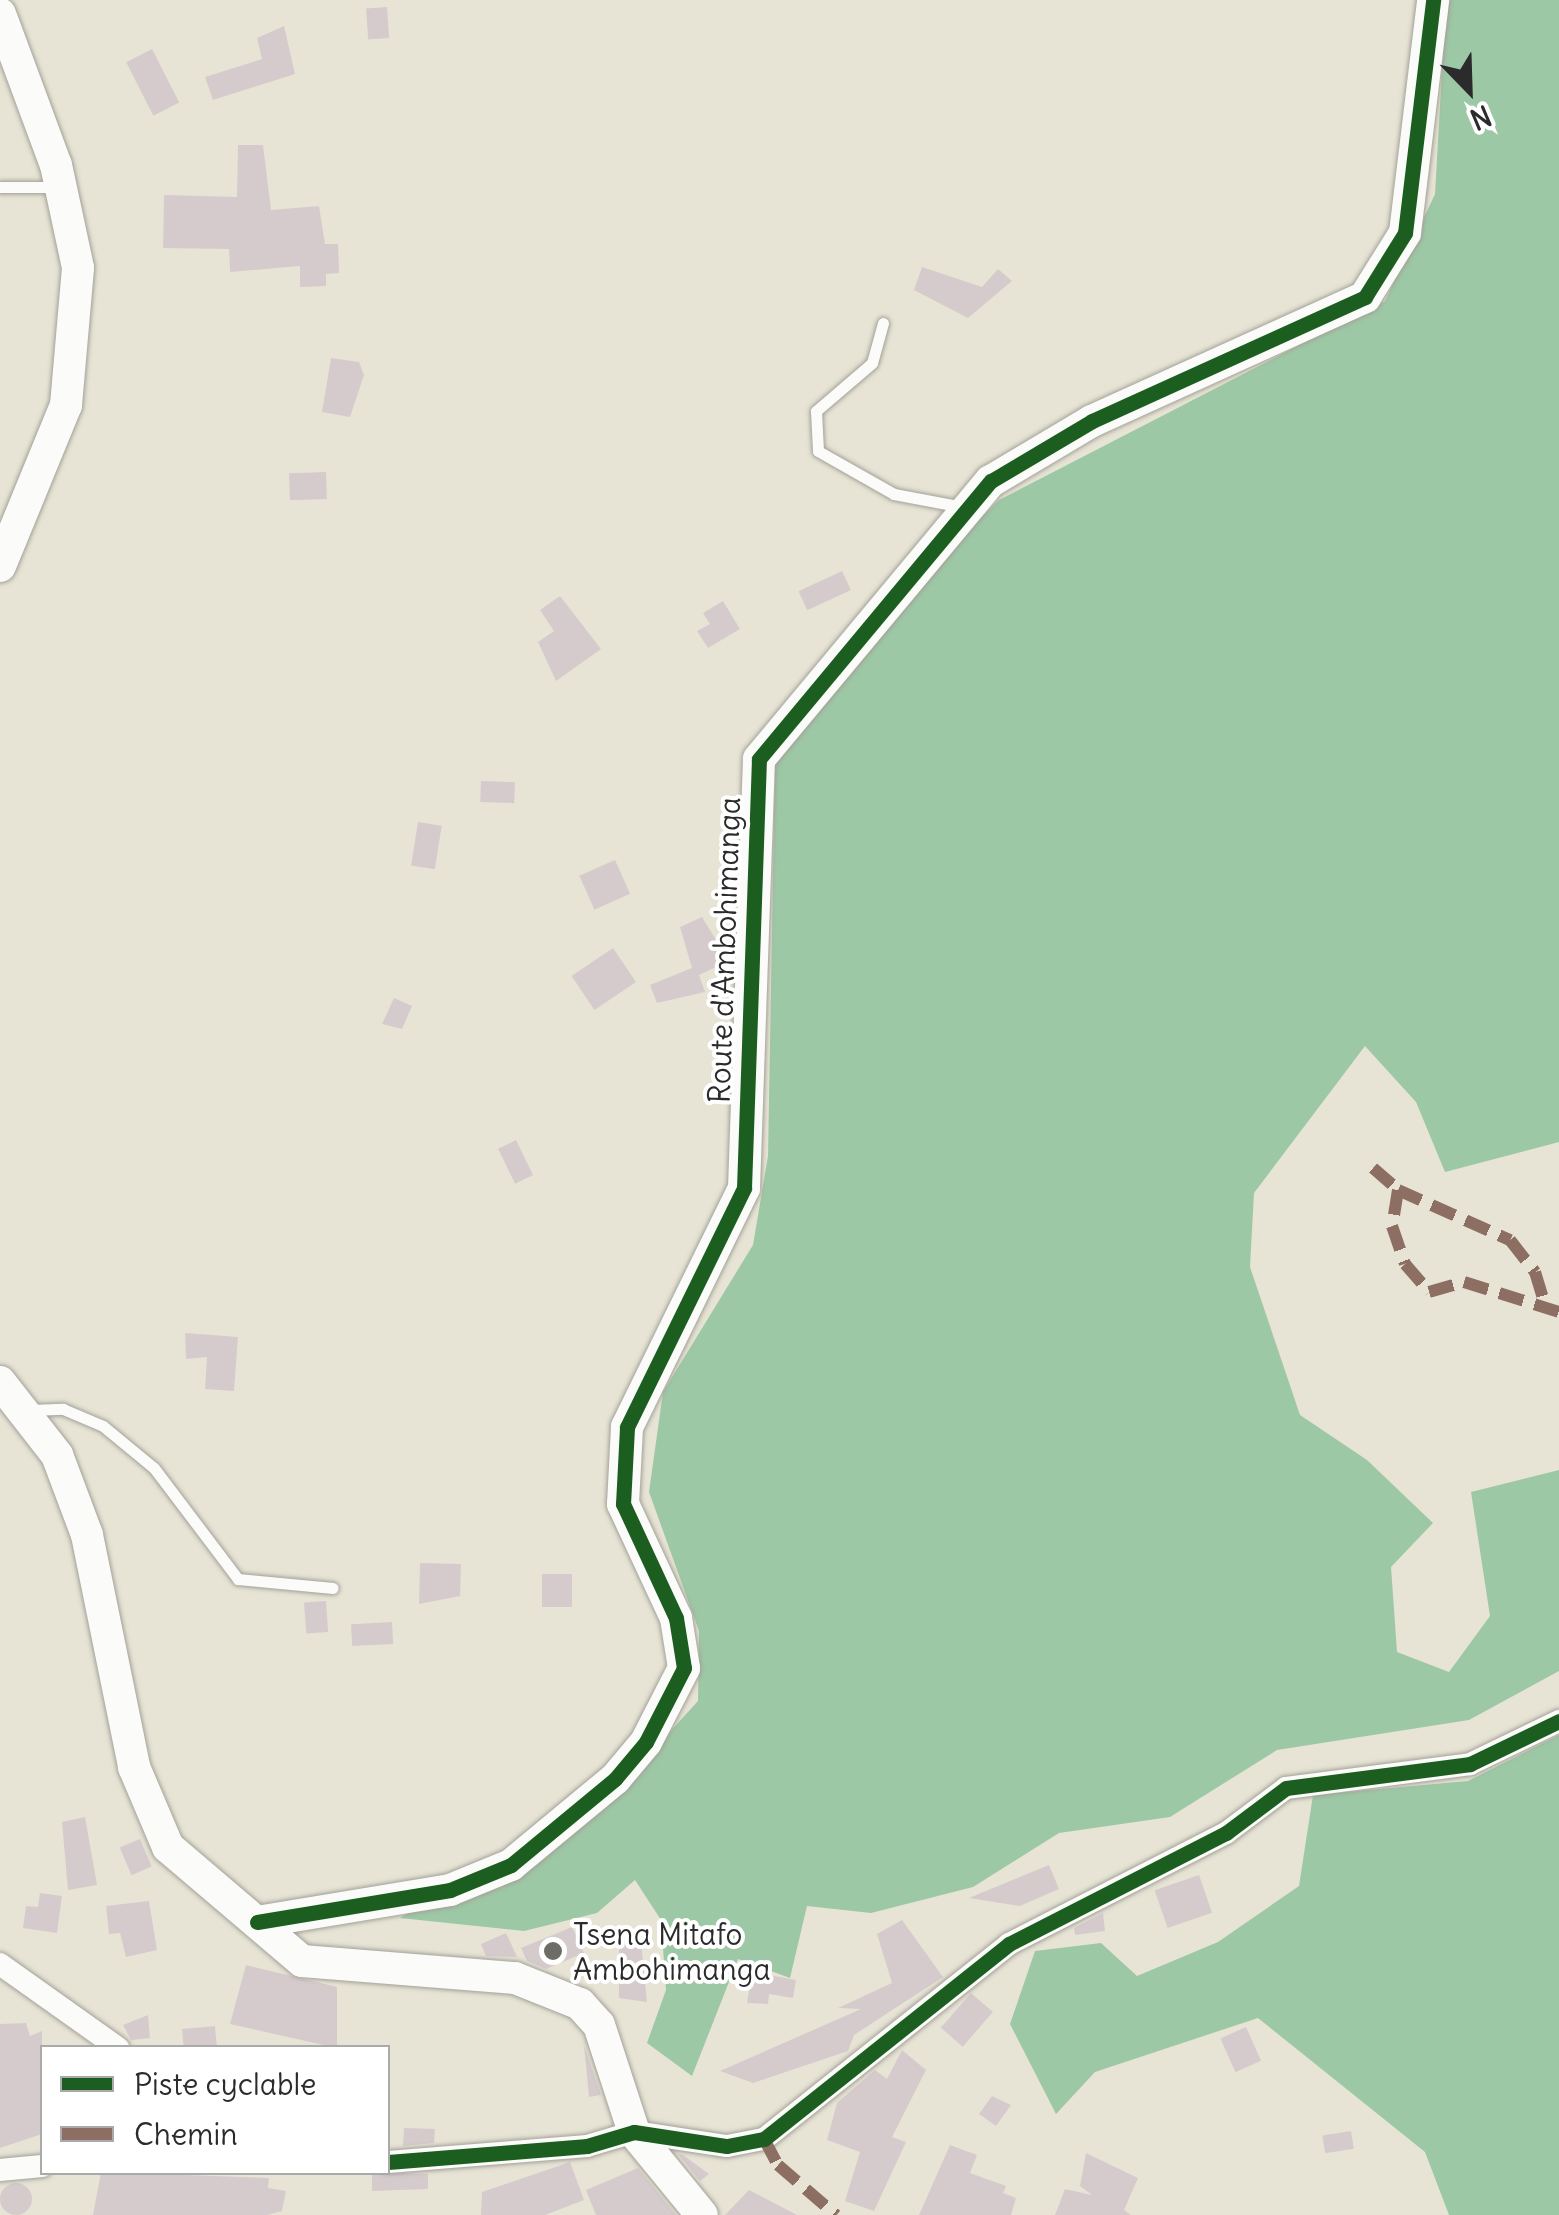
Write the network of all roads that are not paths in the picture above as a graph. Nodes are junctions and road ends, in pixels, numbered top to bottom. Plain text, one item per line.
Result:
1 (1433, 0) edge
2 (0, 14) edge
3 (60, 187) junction
4 (0, 188) edge
5 (882, 323) dead end
6 (962, 508) junction
7 (0, 566) edge
8 (0, 1382) edge
9 (30, 1410) junction
10 (333, 1588) dead end
11 (1559, 1720) edge
12 (257, 1922) junction
13 (0, 1964) edge
14 (114, 2045) edge
15 (634, 2132) junction
16 (390, 2162) edge
17 (40, 2166) edge
18 (0, 2170) edge
19 (702, 2215) edge

1 - 6 street, Route d'Ambohimanga
2 - 3 street
3 - 4 lane
3 - 7 street
5 - 6 lane
6 - 12 street, Route d'Ambohimanga
8 - 9 street
9 - 10 lane
9 - 12 street
11 - 15 street
12 - 15 street
13 - 14 street
15 - 16 street
15 - 19 street
17 - 18 street

